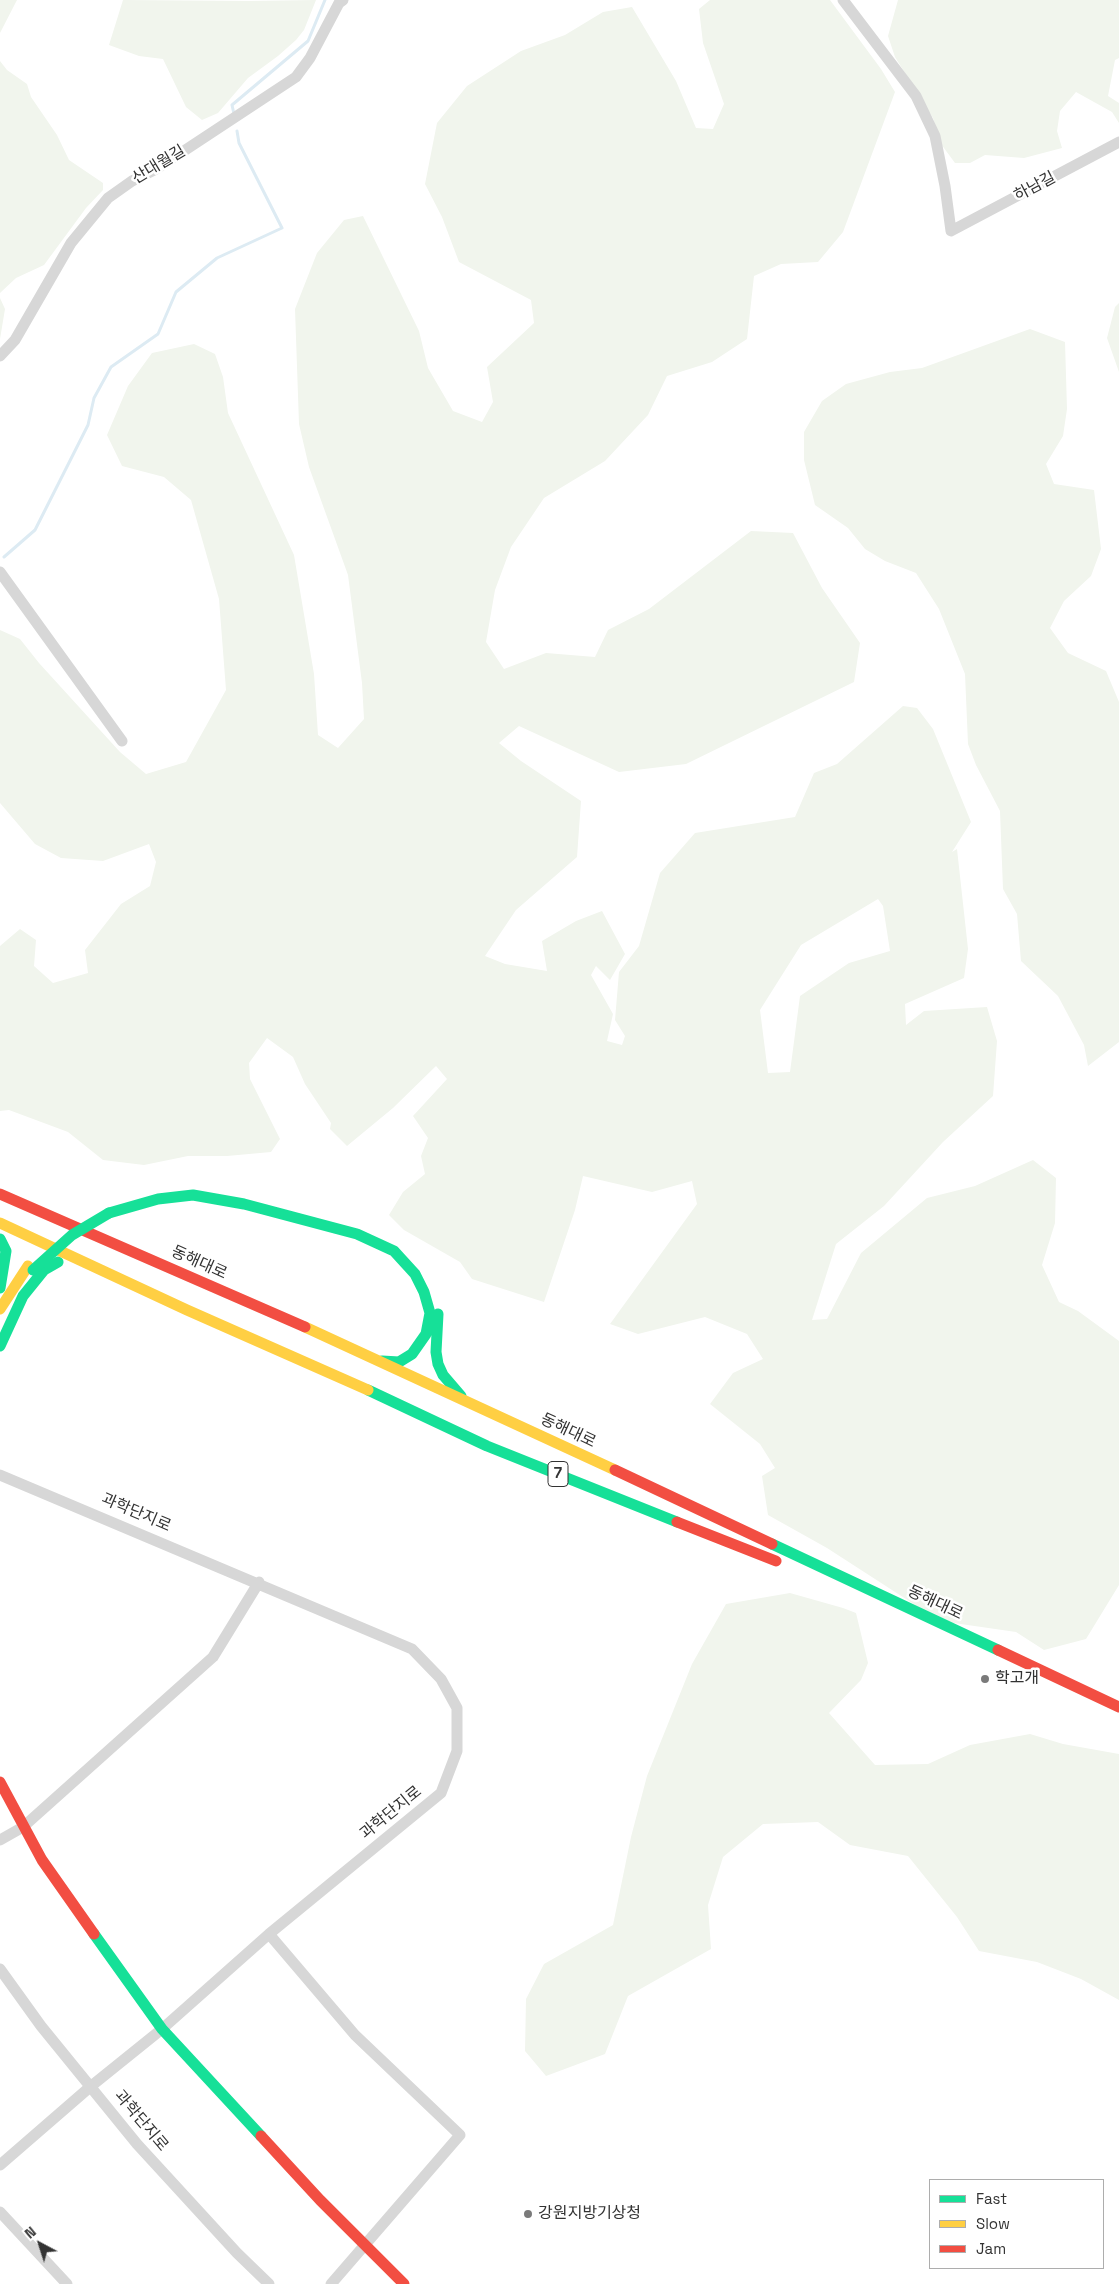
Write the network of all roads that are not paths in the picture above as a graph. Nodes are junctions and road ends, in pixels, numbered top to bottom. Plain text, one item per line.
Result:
1 (343, 0) edge
2 (843, 0) edge
3 (1119, 142) edge
4 (0, 356) edge
5 (0, 572) edge
6 (122, 741) dead end
7 (0, 1194) edge
8 (107, 1209) junction
9 (0, 1223) edge
10 (0, 1238) edge
11 (30, 1268) junction
12 (0, 1288) edge
13 (0, 1308) edge
14 (187, 1310) junction
15 (0, 1325) edge
16 (0, 1346) edge
17 (382, 1361) junction
18 (465, 1401) junction
19 (0, 1474) edge
20 (259, 1582) junction
21 (1119, 1707) edge
22 (1119, 1717) edge
23 (0, 1782) edge
24 (23, 1827) junction
25 (0, 1840) edge
26 (269, 1934) junction
27 (0, 1969) edge
28 (162, 2030) junction
29 (90, 2087) junction
30 (0, 2164) edge
31 (0, 2212) edge
32 (366, 2245) junction
33 (67, 2284) edge
34 (269, 2284) edge
35 (331, 2284) edge
36 (404, 2284) edge

1 - 4 street, 산대월길
2 - 3 street, 하남길
5 - 6 street
7 - 17 main road, 동해대로
8 - 11 main road, bridge
8 - 17 main road
8 - 18 main road
9 - 14 main road, 동해대로 / 7
10 - 12 main road
11 - 13 main road
11 - 15 main road
14 - 16 main road
14 - 22 main road, 동해대로 / 7
17 - 18 main road, 동해대로
18 - 21 main road, 동해대로
19 - 20 street, 과학단지로
20 - 24 street
20 - 26 street, 과학단지로
23 - 24 main road
24 - 25 street
24 - 28 main road
26 - 28 street, 과학단지로
26 - 32 street
27 - 29 street, 과학단지로
28 - 29 street, 과학단지로
28 - 32 main road
29 - 30 street, 과학단지로
29 - 34 street, 과학단지로
31 - 33 street
32 - 35 street
32 - 36 main road

